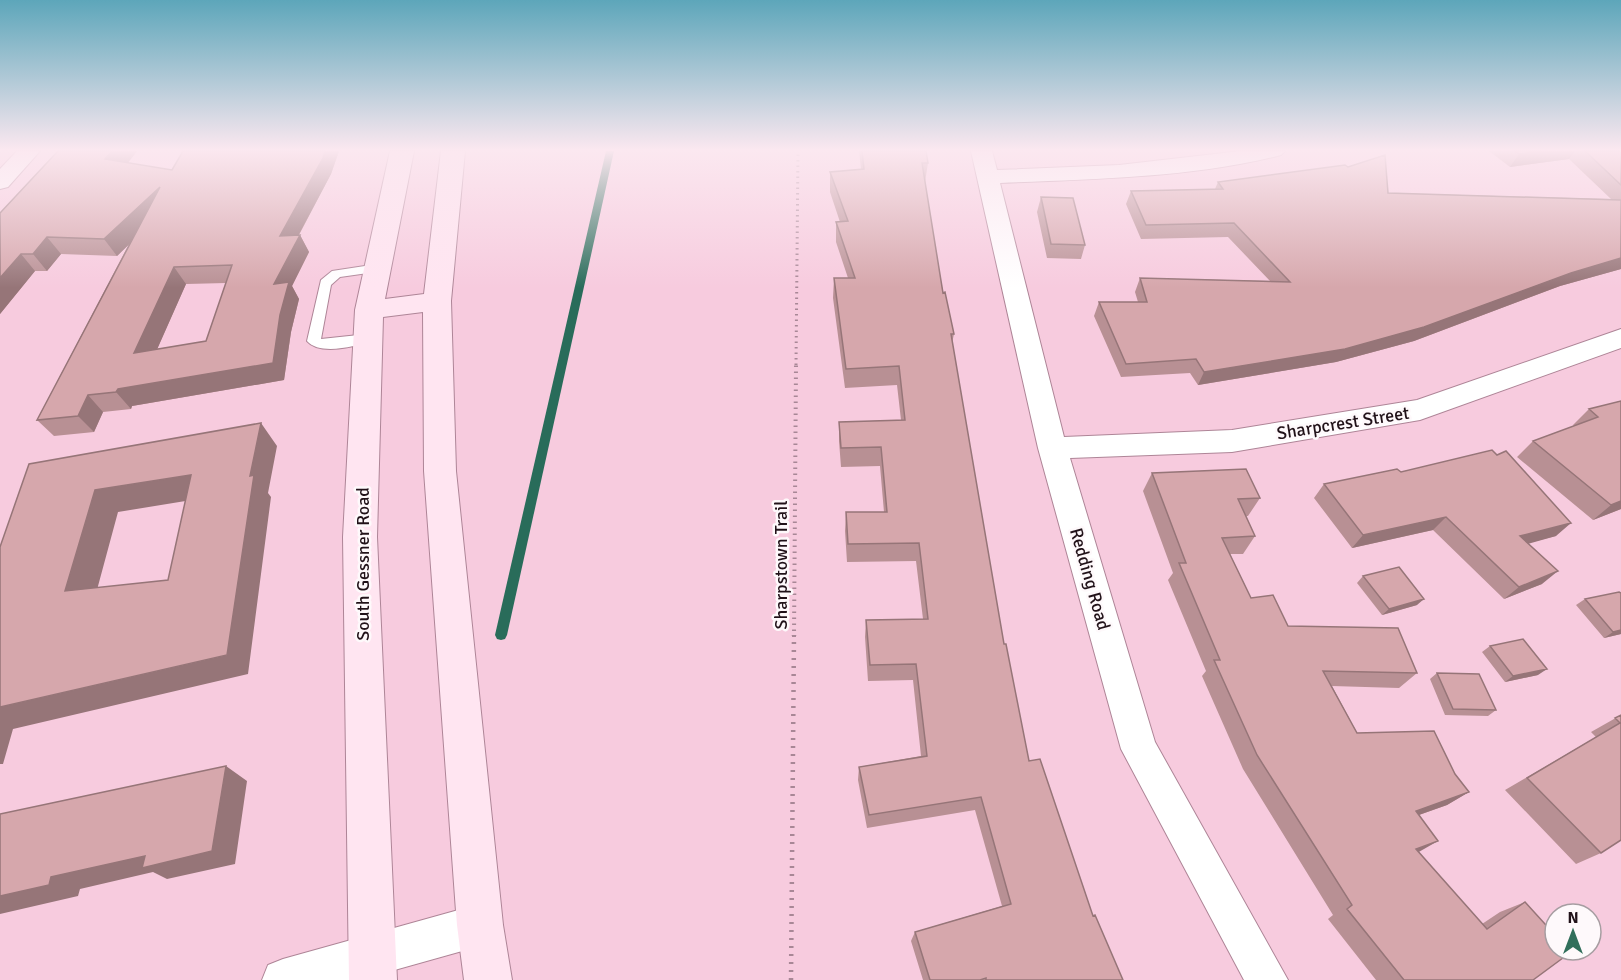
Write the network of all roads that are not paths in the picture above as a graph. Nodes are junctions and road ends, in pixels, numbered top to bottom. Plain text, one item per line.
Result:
1 (393, 197) edge
2 (448, 197) edge
3 (993, 197) edge
4 (378, 268) junction
5 (437, 301) junction
6 (369, 324) junction
7 (1621, 338) edge
8 (1052, 448) junction
9 (480, 925) junction
10 (372, 968) edge
11 (284, 980) edge
12 (488, 980) edge
13 (1267, 980) edge

1 - 4 main road, South Gessner Road
2 - 5 main road
3 - 8 street, Redding Road
4 - 6 main road, South Gessner Road
4 - 6 lane
5 - 6 main road
5 - 9 main road
6 - 10 main road, South Gessner Road
7 - 8 street, Sharpcrest Street
8 - 13 street, Redding Road
9 - 10 street
9 - 12 main road
10 - 11 street

